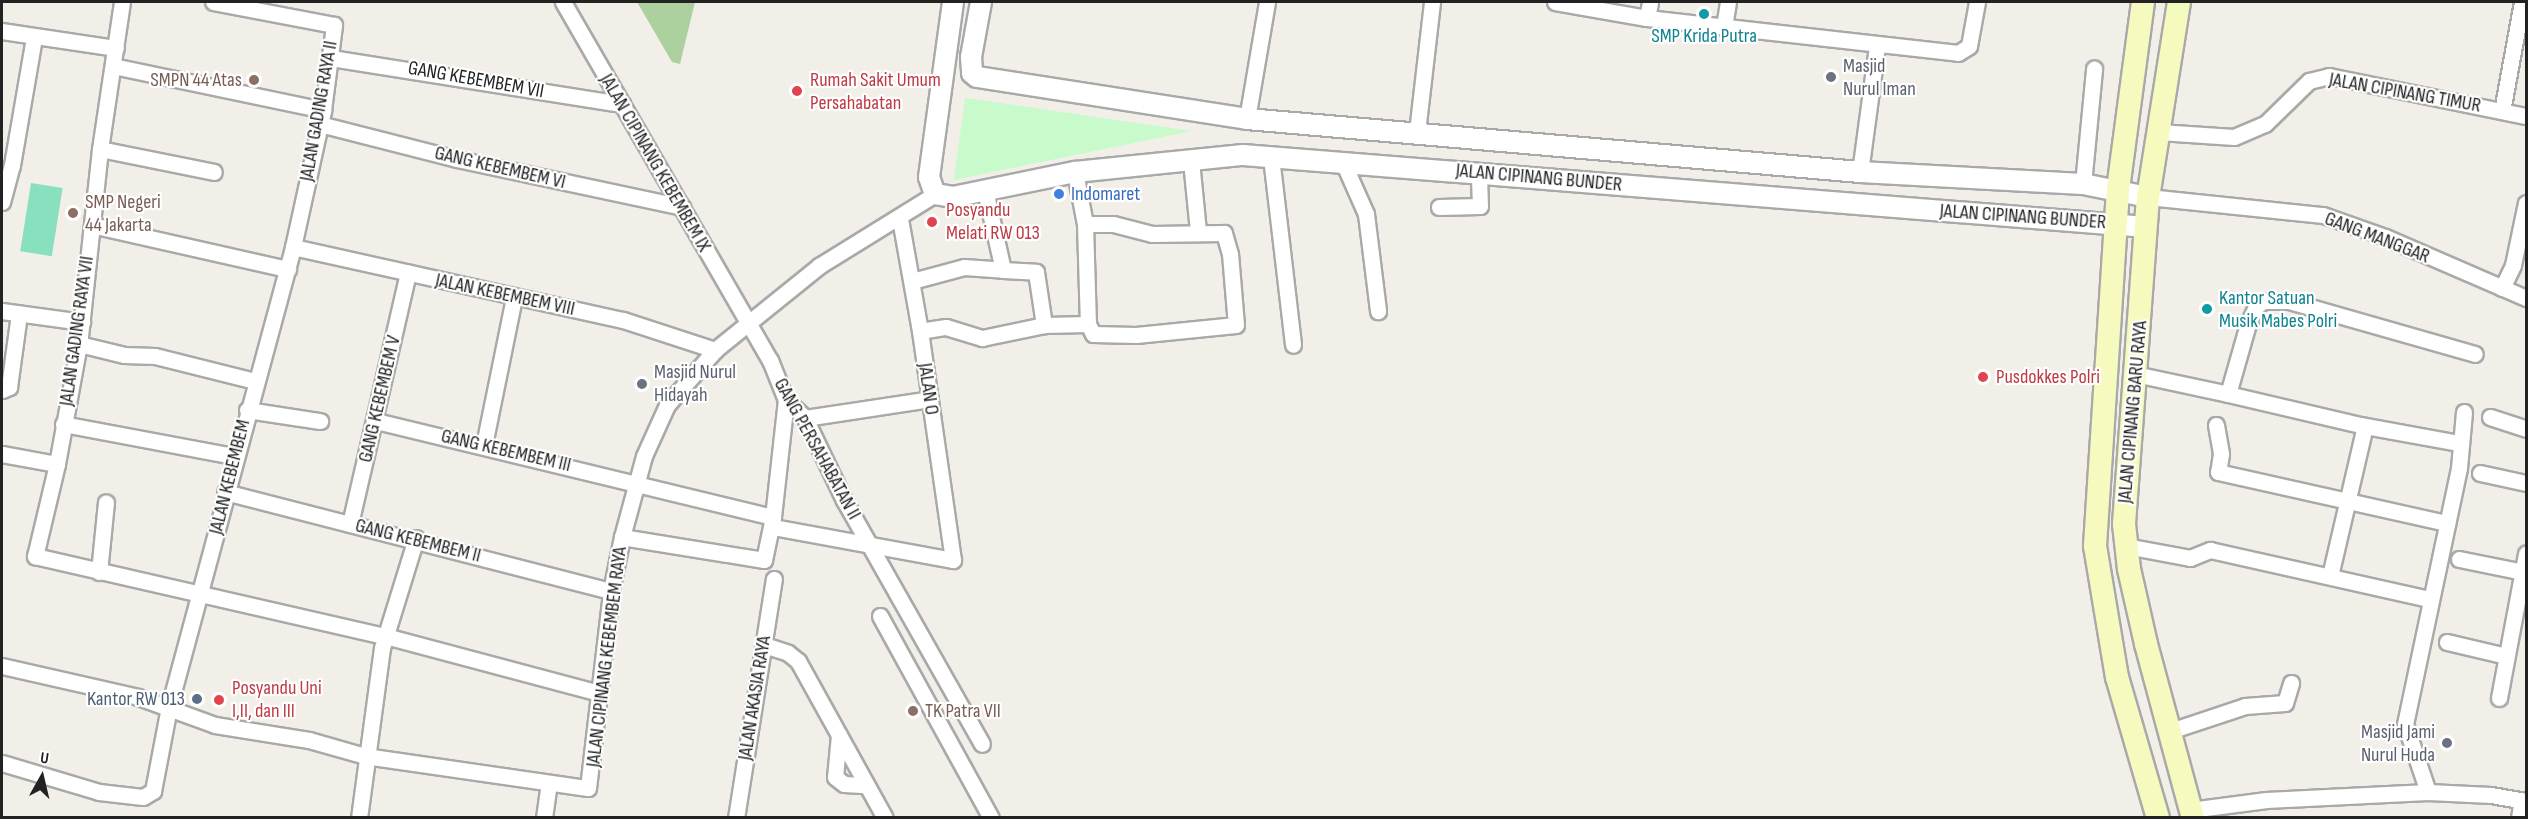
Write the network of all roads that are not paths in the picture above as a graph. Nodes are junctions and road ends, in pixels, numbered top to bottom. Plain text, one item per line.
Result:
1 (122, 2) edge
2 (217, 2) edge
3 (563, 2) edge
4 (952, 2) edge
5 (981, 2) edge
6 (1267, 2) edge
7 (1432, 2) edge
8 (1555, 2) edge
9 (1650, 2) edge
10 (1728, 2) edge
11 (1977, 2) edge
12 (2142, 2) edge
13 (2179, 2) edge
14 (2522, 2) edge
15 (1647, 18) junction
16 (1724, 27) junction
17 (2, 31) edge
18 (34, 37) junction
19 (1877, 46) junction
20 (116, 48) junction
21 (331, 58) junction
22 (113, 66) junction
23 (2094, 69) dead end
24 (622, 104) junction
25 (2502, 111) junction
26 (2526, 116) edge
27 (321, 117) junction
28 (1247, 119) junction
29 (1417, 132) junction
30 (2159, 132) junction
31 (100, 149) junction
32 (1655, 154) junction
33 (1271, 157) junction
34 (1723, 160) junction
35 (1191, 161) junction
36 (1343, 162) junction
37 (213, 172) dead end
38 (1075, 172) junction
39 (1860, 172) junction
40 (1479, 173) junction
41 (2083, 184) junction
42 (1656, 188) junction
43 (985, 190) junction
44 (2118, 190) junction
45 (935, 194) junction
46 (1718, 194) junction
47 (2148, 197) junction
48 (2, 202) edge
49 (2526, 203) edge
50 (682, 207) junction
51 (1439, 207) dead end
52 (900, 219) junction
53 (1085, 224) junction
54 (2117, 224) junction
55 (92, 225) junction
56 (2146, 227) junction
57 (1198, 231) junction
58 (293, 247) junction
59 (288, 269) junction
60 (1003, 270) junction
61 (408, 273) junction
62 (912, 281) junction
63 (2502, 288) junction
64 (514, 298) junction
65 (2526, 298) edge
66 (2, 311) edge
67 (1378, 311) dead end
68 (19, 314) junction
69 (82, 322) junction
70 (749, 323) junction
71 (1088, 324) junction
72 (1044, 325) junction
73 (920, 331) junction
74 (78, 344) junction
75 (1293, 345) dead end
76 (715, 350) junction
77 (2475, 354) dead end
78 (2135, 374) junction
79 (255, 381) junction
80 (2, 390) edge
81 (2228, 394) junction
82 (930, 399) junction
83 (786, 400) junction
84 (247, 410) junction
85 (2464, 412) dead end
86 (2490, 417) dead end
87 (805, 418) junction
88 (320, 421) dead end
89 (376, 421) junction
90 (63, 424) junction
91 (2216, 425) dead end
92 (2365, 426) junction
93 (2526, 429) edge
94 (2459, 443) junction
95 (484, 446) junction
96 (2, 454) edge
97 (234, 456) junction
98 (57, 464) junction
99 (2480, 473) dead end
100 (637, 483) junction
101 (2526, 483) edge
102 (225, 492) junction
103 (2347, 501) junction
104 (106, 502) dead end
105 (773, 522) junction
106 (2447, 523) junction
107 (350, 524) junction
108 (622, 537) junction
109 (416, 538) junction
110 (870, 544) junction
111 (2126, 546) junction
112 (2526, 554) edge
113 (2459, 559) dead end
114 (952, 560) joint
115 (99, 572) junction
116 (2523, 572) junction
117 (2330, 576) junction
118 (774, 579) dead end
119 (611, 591) junction
120 (201, 594) junction
121 (2430, 599) junction
122 (880, 616) dead end
123 (385, 636) junction
124 (2447, 642) dead end
125 (765, 645) junction
126 (2505, 656) junction
127 (2, 666) edge
128 (2291, 683) dead end
129 (599, 693) junction
130 (2499, 698) dead end
131 (169, 707) junction
132 (2167, 732) junction
133 (839, 735) junction
134 (982, 744) dead end
135 (366, 751) junction
136 (2, 763) edge
137 (591, 781) junction
138 (549, 783) junction
139 (866, 785) junction
140 (2428, 792) junction
141 (2524, 801) edge
142 (2191, 814) edge
143 (358, 818) edge
144 (544, 818) edge
145 (736, 818) edge
146 (885, 818) edge
147 (991, 818) edge
148 (2158, 818) edge
149 (2518, 818) edge

1 - 20 street, JALAN GADING RAYA VII
2 - 21 street, JALAN GADING RAYA II
3 - 24 street, JALAN CIPINANG KEBEMBEM IX
4 - 45 street
5 - 28 street, JALAN CIPINANG BUNDER
6 - 28 street
7 - 29 street
8 - 15 street
9 - 15 street
10 - 16 street
11 - 19 street
12 - 44 main road, JALAN CIPINANG BARU RAYA
13 - 30 main road, JALAN CIPINANG BARU RAYA
14 - 25 street
15 - 16 street
16 - 19 street
17 - 18 street
18 - 20 street
18 - 48 street
19 - 39 street
20 - 22 street, JALAN GADING RAYA VII
21 - 24 street, GANG KEBEMBEM VII
21 - 27 street, JALAN GADING RAYA II
22 - 27 street, GANG KEBEMBEM VI
22 - 31 street, JALAN GADING RAYA VII
23 - 41 street
24 - 50 street, JALAN CIPINANG KEBEMBEM IX
25 - 26 street, JALAN CIPINANG TIMUR
25 - 30 street, JALAN CIPINANG TIMUR
27 - 50 street, GANG KEBEMBEM VI
27 - 58 street, JALAN GADING RAYA II
28 - 29 street, JALAN CIPINANG BUNDER
29 - 32 street, JALAN CIPINANG BUNDER
30 - 47 main road, JALAN CIPINANG BARU RAYA
31 - 37 street
31 - 55 street, JALAN GADING RAYA VII
32 - 34 street, JALAN CIPINANG BUNDER
32 - 42 street
33 - 35 street, JALAN CIPINANG BUNDER
33 - 36 street, JALAN CIPINANG BUNDER
33 - 75 street
34 - 39 street, JALAN CIPINANG BUNDER
34 - 46 street
35 - 38 street, JALAN CIPINANG BUNDER
35 - 57 street
36 - 40 street, JALAN CIPINANG BUNDER
36 - 67 street
38 - 43 street, JALAN CIPINANG BUNDER
38 - 53 street
39 - 41 street, JALAN CIPINANG BUNDER
40 - 42 street, JALAN CIPINANG BUNDER
40 - 51 street
41 - 44 street, JALAN CIPINANG BUNDER
42 - 46 street, JALAN CIPINANG BUNDER
43 - 45 street, JALAN CIPINANG BUNDER
43 - 60 street
44 - 47 street, JALAN CIPINANG BUNDER
44 - 54 main road, JALAN CIPINANG BARU RAYA
45 - 52 street, JALAN CIPINANG KEBEMBEM RAYA
46 - 54 street, JALAN CIPINANG BUNDER
47 - 56 main road, JALAN CIPINANG BARU RAYA
47 - 63 street, GANG MANGGAR
49 - 63 street
50 - 70 street, JALAN CIPINANG KEBEMBEM IX
52 - 62 street, JALAN O
52 - 70 street, JALAN CIPINANG KEBEMBEM RAYA
53 - 57 street
53 - 71 street
54 - 56 street, JALAN CIPINANG BUNDER
54 - 148 main road, JALAN CIPINANG BARU RAYA
55 - 59 street
55 - 69 street, JALAN GADING RAYA VII
56 - 78 main road, JALAN CIPINANG BARU RAYA
57 - 71 street
58 - 59 street, JALAN KEBEMBEM
58 - 61 street, JALAN KEBEMBEM VIII
59 - 79 street, JALAN KEBEMBEM
60 - 62 street
60 - 72 street
61 - 64 street, JALAN KEBEMBEM VIII
61 - 89 street, GANG KEBEMBEM V
62 - 73 street, JALAN O
63 - 65 street, GANG MANGGAR
64 - 76 street, JALAN KEBEMBEM VIII
64 - 95 street
66 - 68 street
68 - 69 street
68 - 80 street
69 - 74 street, JALAN GADING RAYA VII
70 - 76 street, JALAN CIPINANG KEBEMBEM RAYA
70 - 83 street, GANG PERSAHABATAN II
71 - 72 street
72 - 73 street
73 - 82 street, JALAN O
74 - 79 street
74 - 90 street, JALAN GADING RAYA VII
76 - 100 street, JALAN CIPINANG KEBEMBEM RAYA
77 - 81 street
78 - 81 street
78 - 111 main road, JALAN CIPINANG BARU RAYA
79 - 84 street, JALAN KEBEMBEM
81 - 92 street
82 - 87 street
82 - 114 street, JALAN O
83 - 87 street, GANG PERSAHABATAN II
83 - 105 street
84 - 88 street
84 - 97 street, JALAN KEBEMBEM
85 - 94 street
86 - 93 street
87 - 110 street, GANG PERSAHABATAN II
89 - 95 street, GANG KEBEMBEM III
89 - 107 street, GANG KEBEMBEM V
90 - 97 street
90 - 98 street, JALAN GADING RAYA VII
91 - 103 street
92 - 94 street
92 - 103 street
94 - 106 street
95 - 100 street, GANG KEBEMBEM III
96 - 98 street
97 - 102 street, JALAN KEBEMBEM
98 - 115 street, JALAN GADING RAYA VII
99 - 101 street
100 - 105 street, GANG KEBEMBEM III
100 - 108 street, JALAN CIPINANG KEBEMBEM RAYA
102 - 107 street, GANG KEBEMBEM II
102 - 120 street, JALAN KEBEMBEM
103 - 106 street
103 - 117 street
104 - 115 street
105 - 108 street
105 - 110 street, GANG KEBEMBEM III
106 - 121 street
107 - 109 street, GANG KEBEMBEM II
108 - 119 street, JALAN CIPINANG KEBEMBEM RAYA
109 - 119 street, GANG KEBEMBEM II
109 - 123 street
110 - 114 street, GANG KEBEMBEM III
110 - 134 street, GANG PERSAHABATAN II
111 - 117 street
111 - 132 main road, JALAN CIPINANG BARU RAYA
112 - 116 street
113 - 116 street
115 - 120 street
116 - 126 street
117 - 121 street
118 - 125 street, JALAN AKASIA RAYA
119 - 129 street, JALAN CIPINANG KEBEMBEM RAYA
120 - 123 street
120 - 131 street, JALAN KEBEMBEM
121 - 140 street
122 - 147 street
123 - 129 street
123 - 135 street
124 - 126 street
125 - 133 street
125 - 145 street, JALAN AKASIA RAYA
126 - 130 street
127 - 131 street
128 - 132 street
129 - 137 street, JALAN CIPINANG KEBEMBEM RAYA
131 - 135 street
131 - 136 street, JALAN KEBEMBEM
132 - 142 main road, JALAN CIPINANG BARU RAYA
133 - 139 street
133 - 139 street
135 - 137 street
135 - 138 street
135 - 143 street
137 - 138 street, JALAN CIPINANG KEBEMBEM RAYA
138 - 144 street
139 - 146 street
140 - 141 street
140 - 142 street
141 - 149 street

